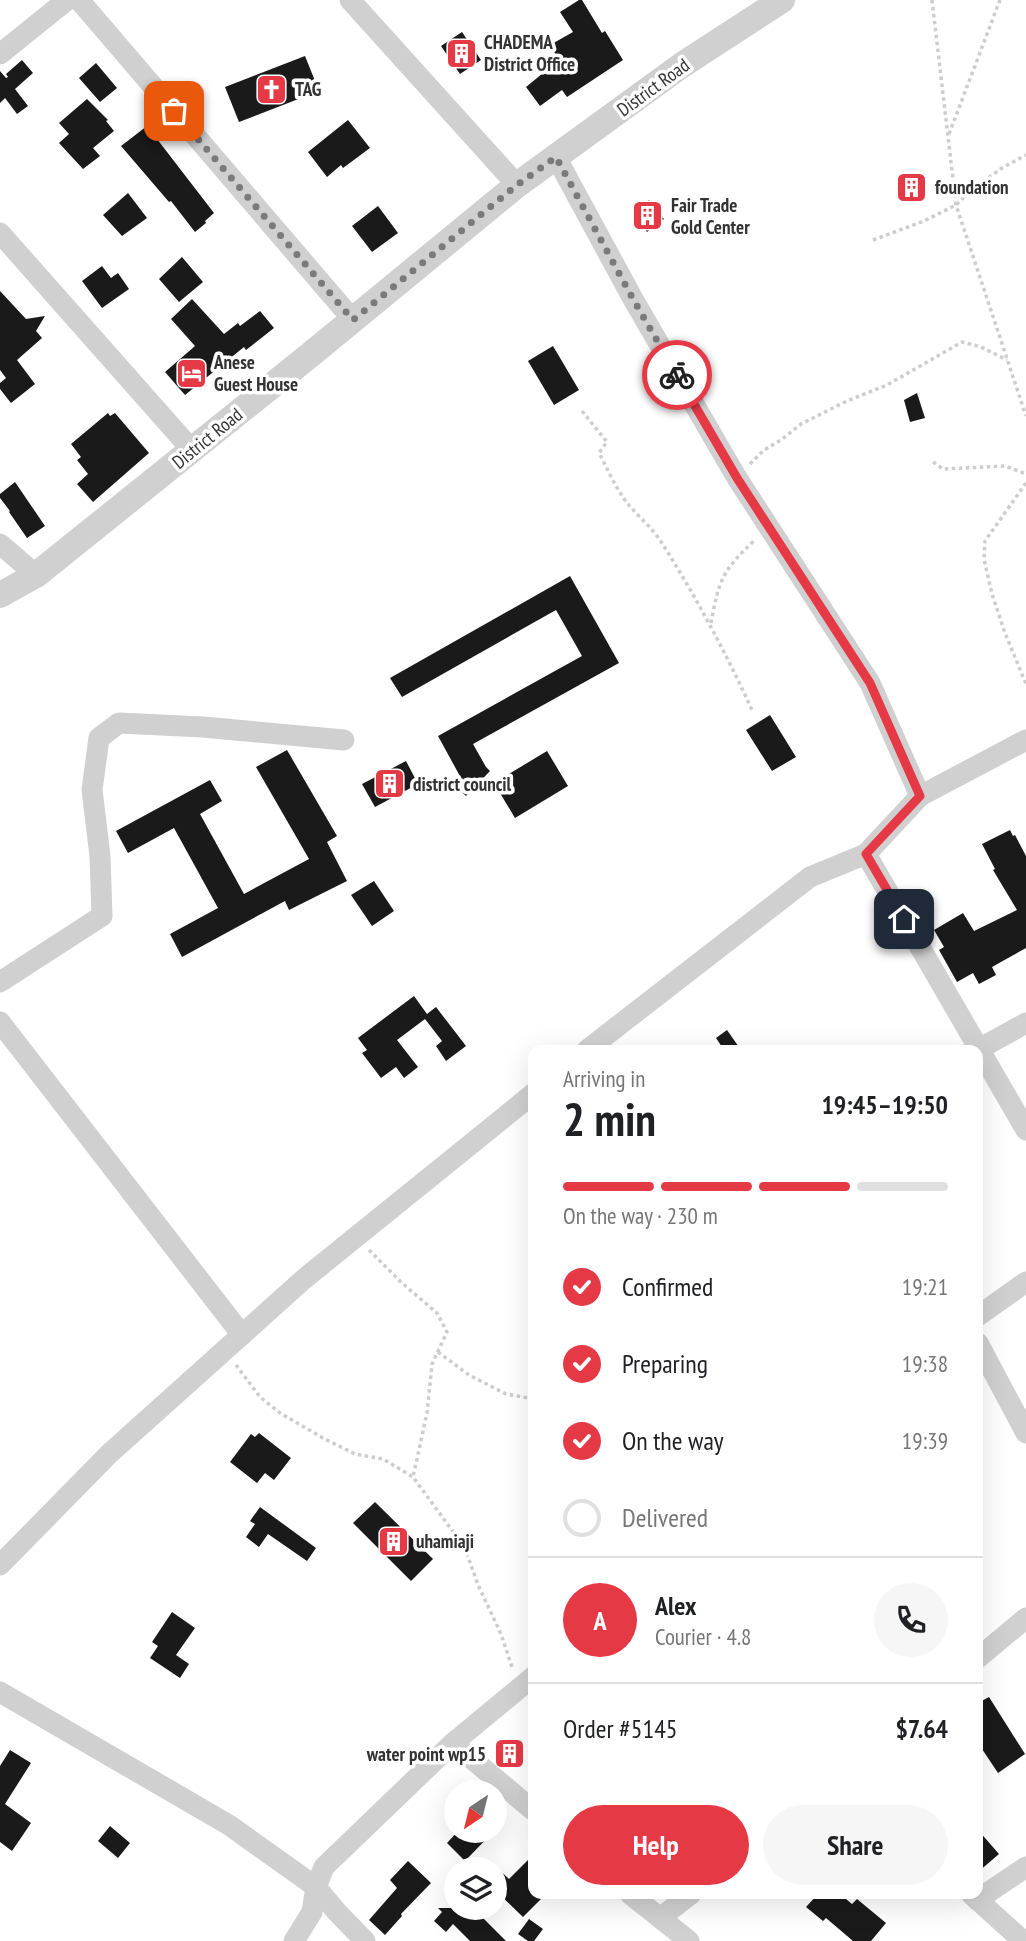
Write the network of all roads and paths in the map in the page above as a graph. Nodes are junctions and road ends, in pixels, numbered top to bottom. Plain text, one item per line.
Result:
1 (67, 0) edge
2 (79, 0) edge
3 (350, 0) edge
4 (782, 0) edge
5 (932, 0) edge
6 (1000, 0) edge
7 (0, 54) edge
8 (948, 136) junction
9 (1026, 155) edge
10 (556, 157) junction
11 (517, 185) junction
12 (956, 205) junction
13 (0, 233) edge
14 (873, 240) dead end
15 (353, 320) junction
16 (1007, 360) junction
17 (582, 411) dead end
18 (1026, 416) edge
19 (192, 450) junction
20 (933, 462) dead end
21 (1026, 474) edge
22 (737, 478) junction
23 (1026, 483) edge
24 (769, 527) junction
25 (0, 544) edge
26 (36, 575) junction
27 (0, 595) edge
28 (710, 625) junction
29 (1026, 684) edge
30 (752, 710) dead end
31 (344, 740) dead end
32 (1026, 740) edge
33 (920, 796) junction
34 (866, 854) junction
35 (0, 982) edge
36 (0, 1022) edge
37 (1026, 1023) edge
38 (593, 1045) edge
39 (977, 1045) edge
40 (983, 1047) edge
41 (983, 1056) edge
42 (528, 1098) edge
43 (1026, 1130) edge
44 (357, 1236) junction
45 (1026, 1282) edge
46 (983, 1312) edge
47 (242, 1335) junction
48 (225, 1350) junction
49 (438, 1352) junction
50 (983, 1352) edge
51 (528, 1398) edge
52 (1026, 1433) edge
53 (412, 1476) junction
54 (0, 1564) edge
55 (1026, 1618) edge
56 (983, 1654) edge
57 (527, 1682) edge
58 (0, 1692) edge
59 (453, 1743) junction
60 (528, 1806) edge
61 (1026, 1867) edge
62 (316, 1886) junction
63 (983, 1892) edge
64 (636, 1899) edge
65 (685, 1899) edge
66 (976, 1899) edge
67 (660, 1918) junction
68 (294, 1941) edge
69 (365, 1941) edge
70 (689, 1941) edge
71 (1023, 1941) edge

1 - 7 street
2 - 15 street
3 - 11 street
4 - 10 street, District Road
5 - 8 path
6 - 8 path
8 - 12 path
9 - 12 path
10 - 11 street, District Road
10 - 22 street
11 - 15 street, District Road
12 - 14 path
12 - 16 path
13 - 19 street
15 - 19 street, District Road
16 - 18 path
16 - 22 path
17 - 28 path
19 - 26 street, District Road
20 - 21 path
22 - 24 street
23 - 29 path
24 - 28 path
24 - 33 street
25 - 26 street
26 - 27 street, District Road
28 - 30 path
31 - 35 street
32 - 33 street
33 - 34 street
34 - 38 street
34 - 39 street
36 - 47 street
37 - 40 street
41 - 43 street
42 - 44 street
44 - 47 street
44 - 49 path
45 - 46 street
47 - 48 street
48 - 53 path
48 - 54 street
49 - 51 path
49 - 53 path
50 - 52 street
53 - 57 path
55 - 56 street
57 - 59 street
58 - 62 street
59 - 60 street
59 - 62 street
61 - 63 street
62 - 68 street
62 - 69 street
64 - 67 street
65 - 67 street
66 - 71 street
67 - 70 street

